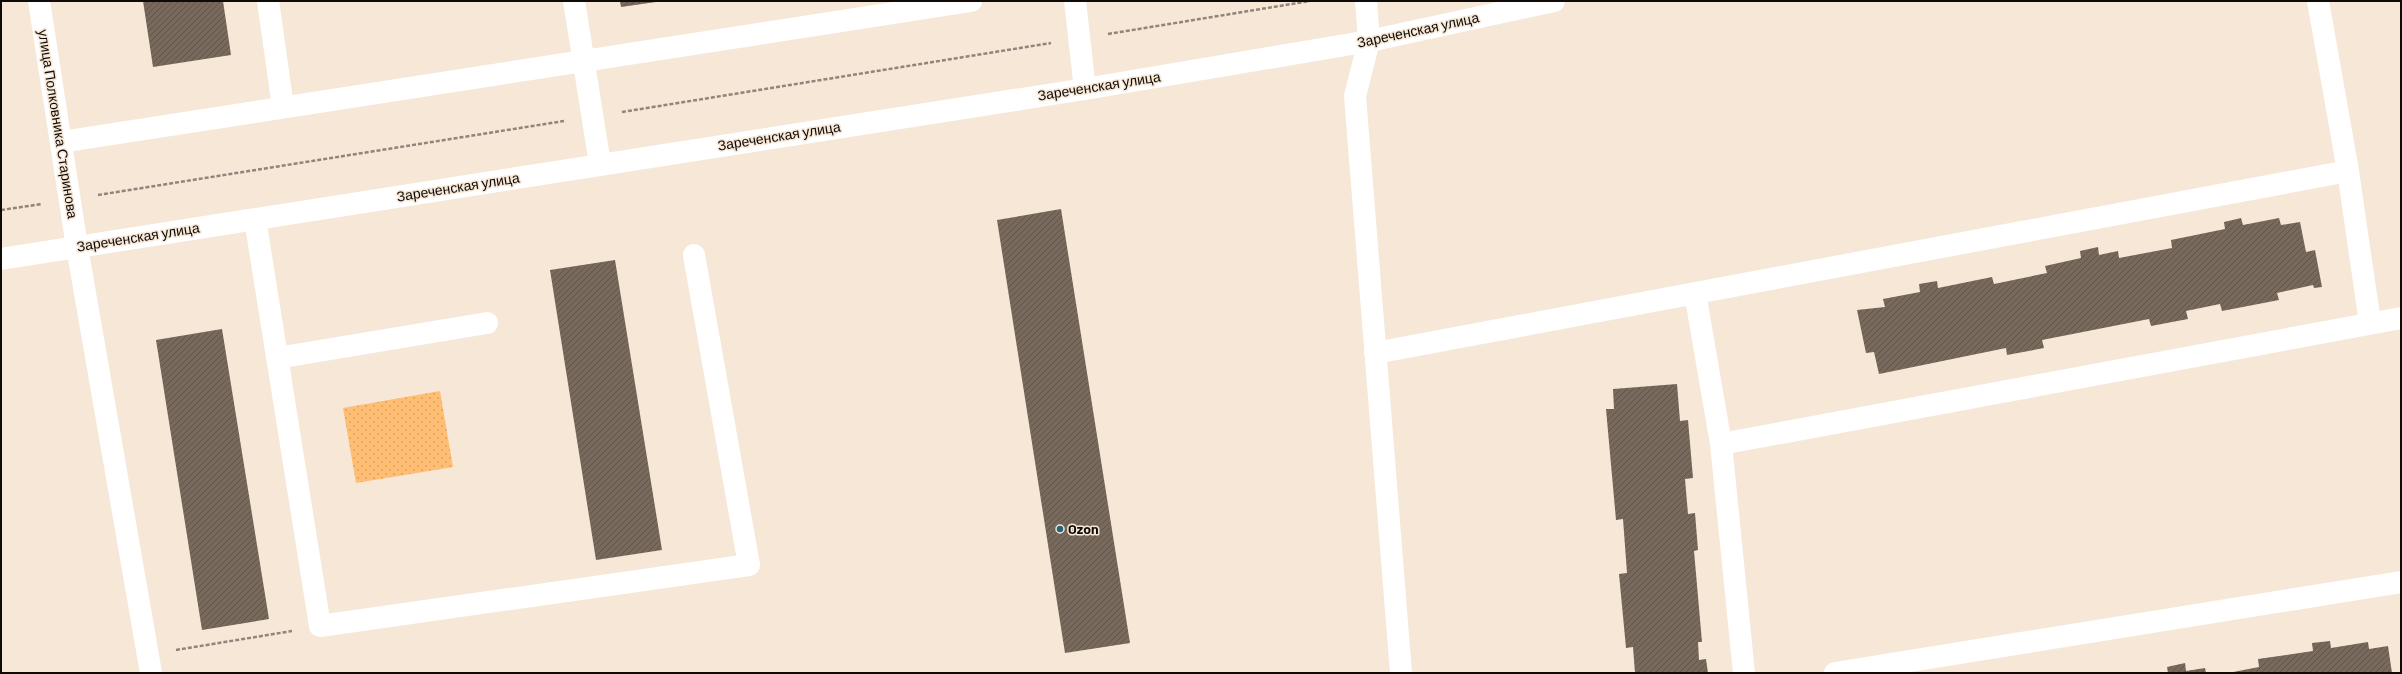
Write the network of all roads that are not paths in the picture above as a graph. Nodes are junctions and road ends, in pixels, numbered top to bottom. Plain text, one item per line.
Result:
1 (39, 1) edge
2 (268, 1) edge
3 (574, 1) edge
4 (971, 1) edge
5 (1075, 1) edge
6 (1366, 1) edge
7 (1554, 1) edge
8 (2318, 1) edge
9 (1369, 41) junction
10 (584, 61) junction
11 (1085, 89) junction
12 (283, 107) junction
13 (61, 142) junction
14 (600, 164) junction
15 (2348, 170) junction
16 (255, 219) junction
17 (77, 246) junction
18 (694, 255) dead end
19 (1, 259) edge
20 (1695, 292) junction
21 (2401, 318) edge
22 (487, 323) dead end
23 (2370, 323) junction
24 (1375, 353) junction
25 (277, 358) junction
26 (1721, 444) junction
27 (2401, 582) edge
28 (149, 664) edge
29 (1401, 673) edge
30 (1744, 673) edge
31 (1835, 673) edge

1 - 13 street, улица Полковника Старинова
2 - 12 street
3 - 10 street
4 - 10 street
5 - 11 street
6 - 9 street
7 - 9 street, Зареченская улица
8 - 15 street
9 - 11 street, Зареченская улица
9 - 24 street
10 - 12 street
10 - 14 street
11 - 14 street, Зареченская улица
12 - 13 street
13 - 17 street, улица Полковника Старинова
14 - 16 street, Зареченская улица
15 - 20 street
15 - 23 street
16 - 17 street, Зареченская улица
16 - 25 street
17 - 19 street, Зареченская улица
17 - 28 street, улица Полковника Старинова
18 - 25 street
20 - 24 street
20 - 26 street
21 - 23 street
22 - 25 street
23 - 26 street
24 - 29 street
26 - 30 street
27 - 31 street

